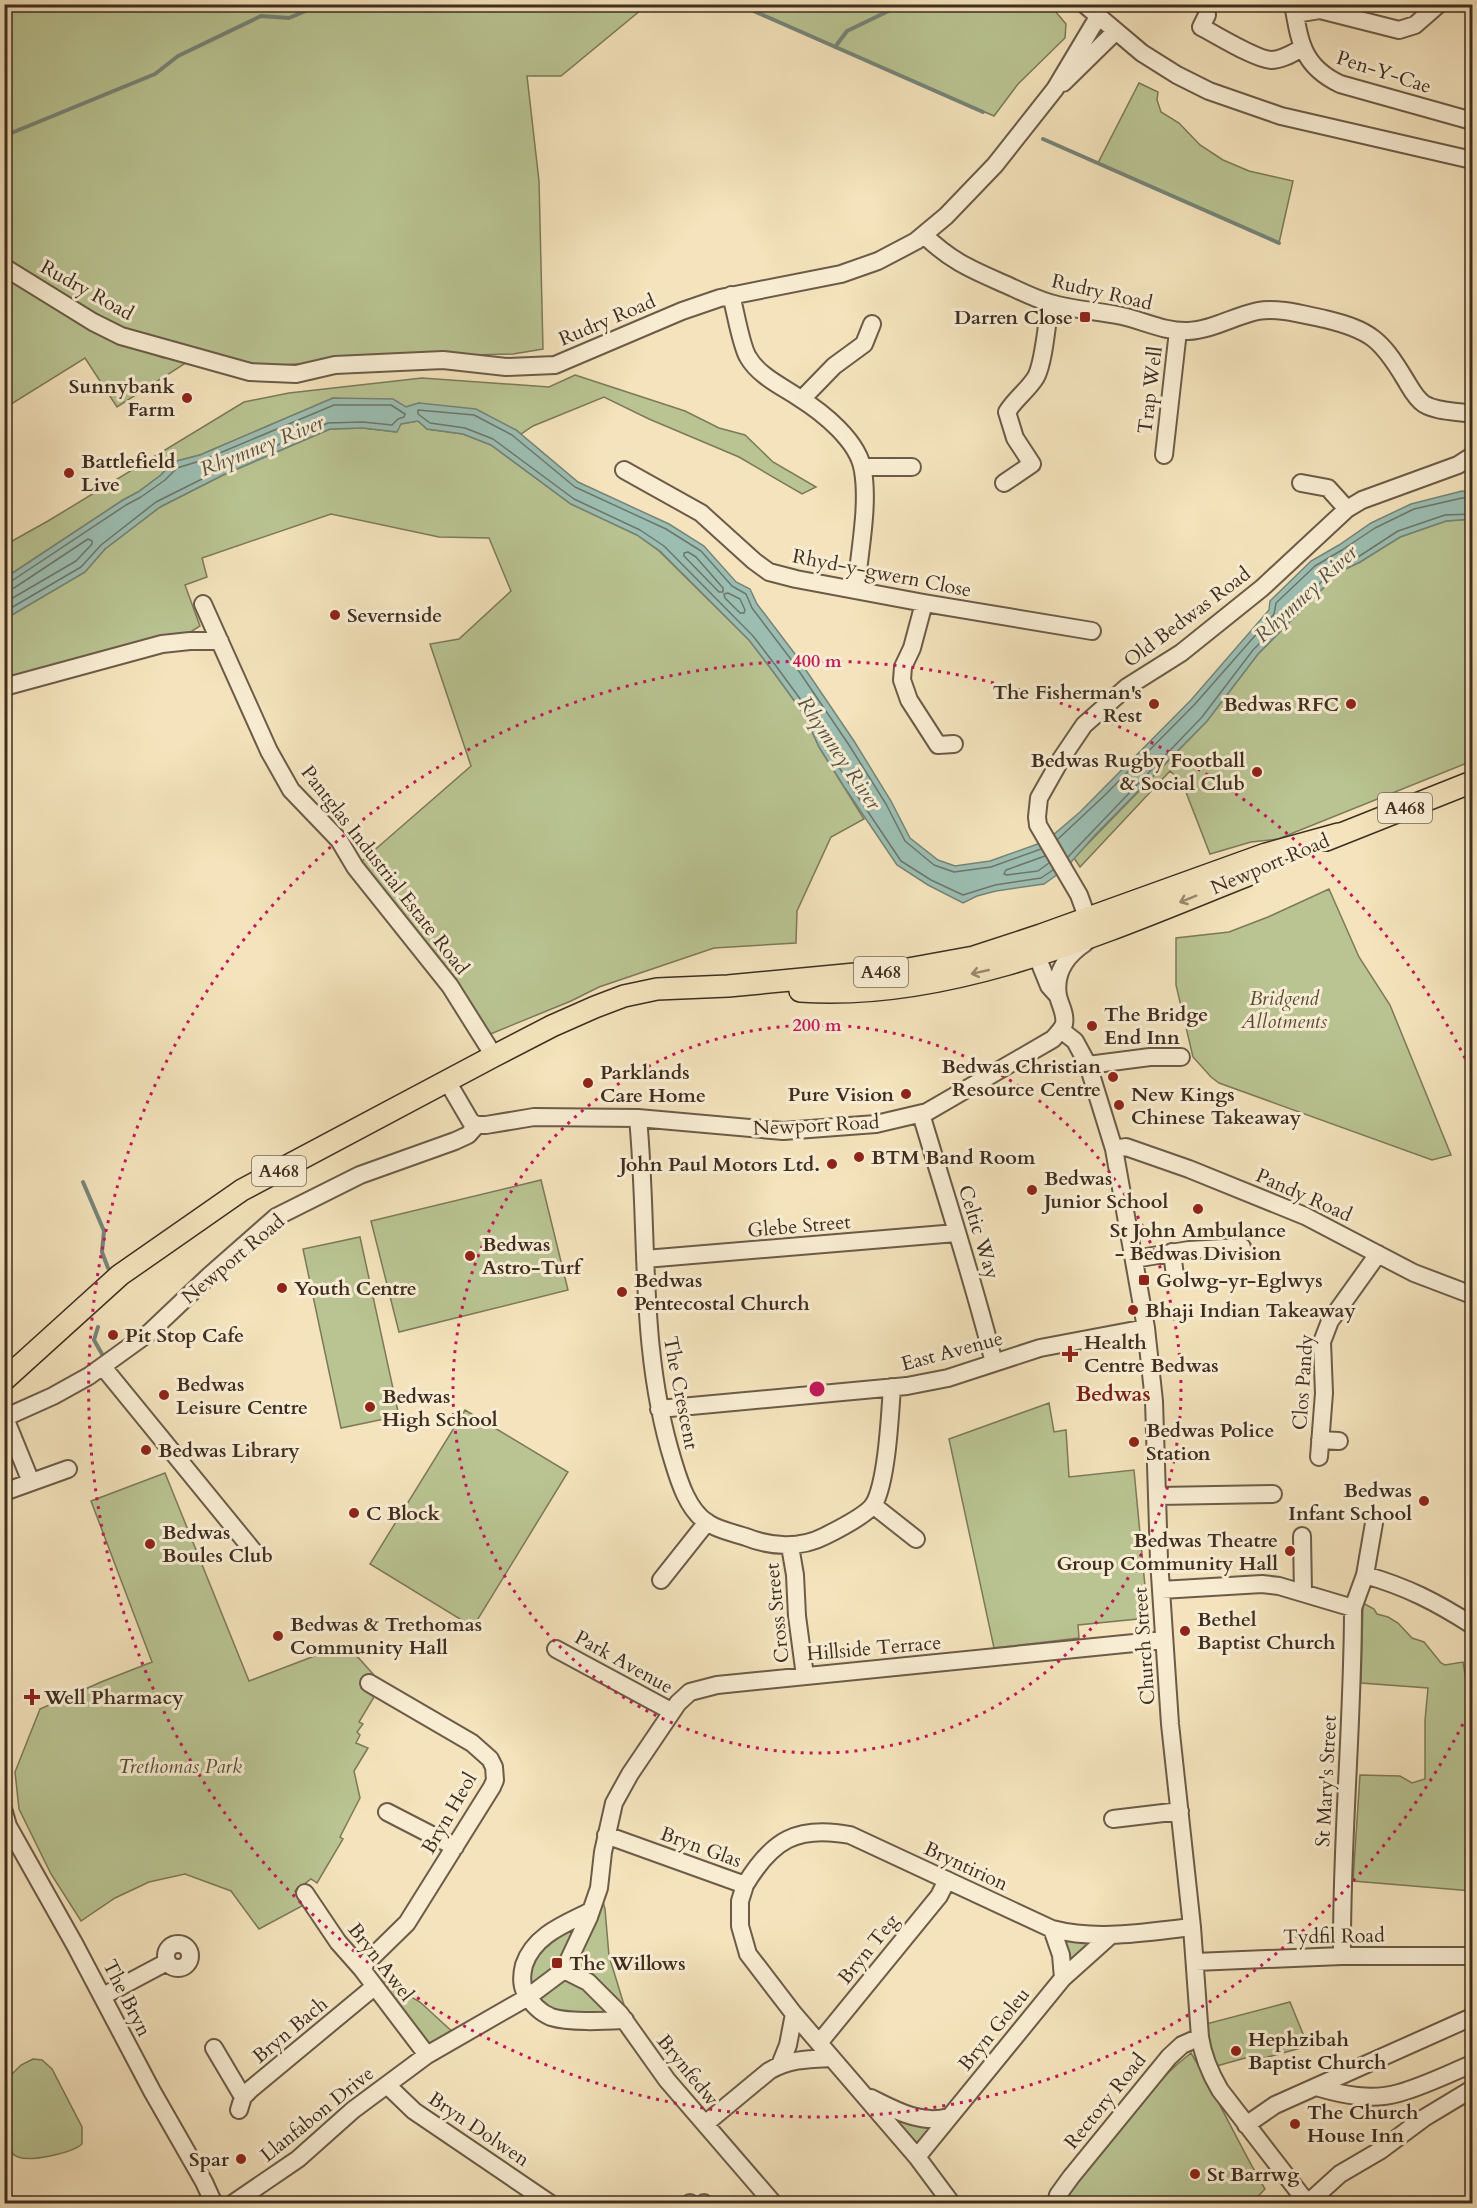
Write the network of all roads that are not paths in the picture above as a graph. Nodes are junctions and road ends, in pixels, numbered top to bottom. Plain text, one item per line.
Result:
1 (1084, 4) edge
2 (1439, 4) edge
3 (1294, 9) edge
4 (1207, 15) dead end
5 (1098, 17) junction
6 (1115, 32) junction
7 (1302, 48) junction
8 (1055, 89) junction
9 (1473, 121) edge
10 (1473, 160) edge
11 (924, 235) junction
12 (4, 267) edge
13 (732, 295) junction
14 (1050, 303) junction
15 (872, 324) dead end
16 (1178, 331) junction
17 (802, 399) junction
18 (1473, 414) edge
19 (1164, 454) dead end
20 (1473, 456) edge
21 (862, 467) junction
22 (624, 470) dead end
23 (903, 473) dead end
24 (1004, 483) dead end
25 (1301, 483) dead end
26 (1347, 509) junction
27 (856, 590) junction
28 (924, 603) junction
29 (203, 604) dead end
30 (1092, 631) dead end
31 (220, 642) junction
32 (4, 687) edge
33 (942, 750) dead end
34 (1473, 782) edge
35 (1093, 926) junction
36 (1039, 945) junction
37 (1015, 962) junction
38 (728, 986) junction
39 (1055, 988) junction
40 (1061, 1030) junction
41 (494, 1056) junction
42 (1181, 1057) dead end
43 (1088, 1065) junction
44 (447, 1081) junction
45 (921, 1114) junction
46 (638, 1118) junction
47 (477, 1125) junction
48 (1114, 1149) junction
49 (956, 1233) junction
50 (1242, 1247) dead end
51 (1172, 1252) junction
52 (1378, 1254) junction
53 (645, 1259) junction
54 (1134, 1259) junction
55 (1175, 1276) dead end
56 (1473, 1295) edge
57 (1146, 1329) junction
58 (994, 1363) junction
59 (103, 1366) junction
60 (4, 1380) edge
61 (892, 1387) junction
62 (659, 1409) junction
63 (5, 1418) edge
64 (1339, 1441) dead end
65 (68, 1469) dead end
66 (31, 1482) junction
67 (4, 1492) edge
68 (1273, 1494) dead end
69 (1158, 1496) junction
70 (873, 1505) junction
71 (707, 1522) junction
72 (1374, 1523) dead end
73 (1302, 1536) dead end
74 (916, 1539) dead end
75 (790, 1546) junction
76 (255, 1553) dead end
77 (1365, 1575) junction
78 (661, 1580) dead end
79 (1161, 1590) junction
80 (1303, 1593) junction
81 (1353, 1608) junction
82 (1473, 1624) edge
83 (1164, 1640) junction
84 (556, 1649) dead end
85 (805, 1676) junction
86 (369, 1683) dead end
87 (671, 1712) junction
88 (1180, 1811) junction
89 (4, 1812) edge
90 (387, 1812) dead end
91 (1113, 1819) dead end
92 (606, 1835) junction
93 (455, 1847) junction
94 (947, 1880) junction
95 (745, 1885) junction
96 (304, 1893) dead end
97 (591, 1911) junction
98 (1192, 1927) junction
99 (1052, 1929) junction
100 (1111, 1935) junction
101 (1342, 1956) junction
102 (1473, 1956) edge
103 (167, 1962) dead end
104 (1195, 1962) junction
105 (362, 1968) junction
106 (564, 1970) junction
107 (1063, 1978) junction
108 (374, 1987) junction
109 (103, 1996) junction
110 (528, 1997) junction
111 (794, 2014) junction
112 (1473, 2017) edge
113 (625, 2020) junction
114 (1200, 2037) junction
115 (819, 2043) junction
116 (214, 2048) dead end
117 (427, 2055) junction
118 (832, 2058) junction
119 (1473, 2064) edge
120 (780, 2065) junction
121 (387, 2085) junction
122 (1316, 2087) junction
123 (1473, 2089) edge
124 (863, 2094) junction
125 (949, 2117) junction
126 (705, 2124) junction
127 (1246, 2125) junction
128 (917, 2157) junction
129 (1305, 2200) edge
130 (214, 2204) edge
131 (232, 2204) edge
132 (551, 2204) edge
133 (774, 2204) edge
134 (952, 2204) edge
135 (1056, 2204) edge

1 - 5 street
2 - 3 street
3 - 7 street, Pen-Y-Cae
4 - 7 street
5 - 6 street
5 - 8 street
6 - 8 street
6 - 10 street
7 - 9 street, Pen-Y-Cae
8 - 11 street
11 - 13 street, Rudry Road
11 - 14 street, Rudry Road
12 - 13 street, Rudry Road
13 - 17 street
14 - 16 street, Rudry Road
14 - 24 street
15 - 17 street
16 - 18 street
16 - 19 street, Trap Well
17 - 21 street
20 - 26 street, Old Bedwas Road
21 - 23 street
21 - 27 street
22 - 27 street, Rhyd-y-gwern Close
25 - 26 street
26 - 35 street, Old Bedwas Road
27 - 28 street, Rhyd-y-gwern Close
28 - 30 street, Rhyd-y-gwern Close
28 - 33 street
29 - 31 street, Pantglas Industrial Estate Road
31 - 32 street
31 - 41 street, Pantglas Industrial Estate Road
34 - 35 main road, Newport Road / A468
35 - 36 main road, Newport Road
35 - 39 street
36 - 37 main road, Newport Road
36 - 38 main road, Newport Road / A468
36 - 39 street
37 -> 38 main road, Newport Road
37 - 39 street
38 - 41 main road, Newport Road / A468
39 - 40 street
40 - 43 street, Church Street
40 - 45 street, Newport Road
41 - 44 main road, Newport Road / A468
42 - 43 street
43 - 48 street, Church Street
44 - 47 street
44 - 60 main road, Newport Road / A468
45 - 46 street, Newport Road
45 - 49 street, Celtic Way
46 - 47 street, Newport Road
46 - 53 street, The Crescent
47 - 59 street, Newport Road
48 - 52 street, Pandy Road
48 - 54 street, Church Street
49 - 53 street, Glebe Street
49 - 58 street, Celtic Way
50 - 51 street
51 - 54 street
51 - 55 street
52 - 56 street, Pandy Road
52 - 64 street, Clos Pandy
53 - 62 street, The Crescent
54 - 57 street, Church Street
57 - 58 street, East Avenue
57 - 69 street, Church Street
58 - 61 street, East Avenue
59 - 63 street, Newport Road
59 - 76 street
61 - 62 street, East Avenue
61 - 70 street
62 - 71 street, The Crescent
63 - 66 street
65 - 66 street
66 - 67 street
68 - 69 street
69 - 79 street, Church Street
70 - 74 street
70 - 75 street, The Crescent
71 - 75 street, The Crescent
71 - 78 street
72 - 77 street, St Mary's Street
73 - 80 street
75 - 85 street, Cross Street
77 - 81 street, St Mary's Street
77 - 82 street
79 - 80 street
79 - 83 street, Church Street
80 - 81 street
81 - 101 street, St Mary's Street
83 - 85 street, Hillside Terrace
83 - 88 street, Church Street
84 - 87 street, Park Avenue
85 - 87 street, Hillside Terrace
86 - 93 street, Bryn Heol
87 - 92 street, Hillside Terrace
88 - 91 street
88 - 98 street, Church Street
89 - 109 street, The Bryn
90 - 93 street
92 - 95 street, Bryn Glas
92 - 97 street
93 - 105 street, Bryn Heol
94 - 95 street, Bryntirion
94 - 99 street, Bryntirion
94 - 115 street, Bryn Teg
95 - 111 street, Bryn Glas
96 - 105 street, Bryn Awel
97 - 106 street
97 - 110 street
98 - 100 street, Bryntirion
98 - 104 street, Church Street
99 - 100 street, Bryntirion
99 - 107 street
100 - 107 street, Bryn Goleu
101 - 102 street, Tydfil Road
101 - 104 street, Tydfil Road
103 - 109 street
104 - 114 street, Church Street
105 - 108 street, Bryn Awel
106 - 110 street
106 - 113 street, Brynfedw
107 - 125 street, Bryn Goleu
108 - 116 street, Bryn Bach
108 - 117 street, Bryn Awel
109 - 130 street, The Bryn
110 - 113 street
110 - 117 street
111 - 115 street, Bryn Glas
111 - 120 street
112 - 122 street
113 - 126 street, Brynfedw
114 - 127 street, Church Street
114 - 135 street, Rectory Road
115 - 118 street, Bryn Glas
117 - 121 street, Llanfabon Drive
118 - 120 street
118 - 124 street, Bryn Glas
119 - 122 street
120 - 126 street
121 - 131 street, Llanfabon Drive
121 - 132 street, Bryn Dolwen
122 - 127 street
123 - 129 street
124 - 125 street, Bryn Glas
124 - 128 street, Bryn Glas
125 - 128 street, Bryn Goleu
126 - 133 street, Brynfedw
127 - 129 street, Church Street
128 - 134 street, Bryn Glas

